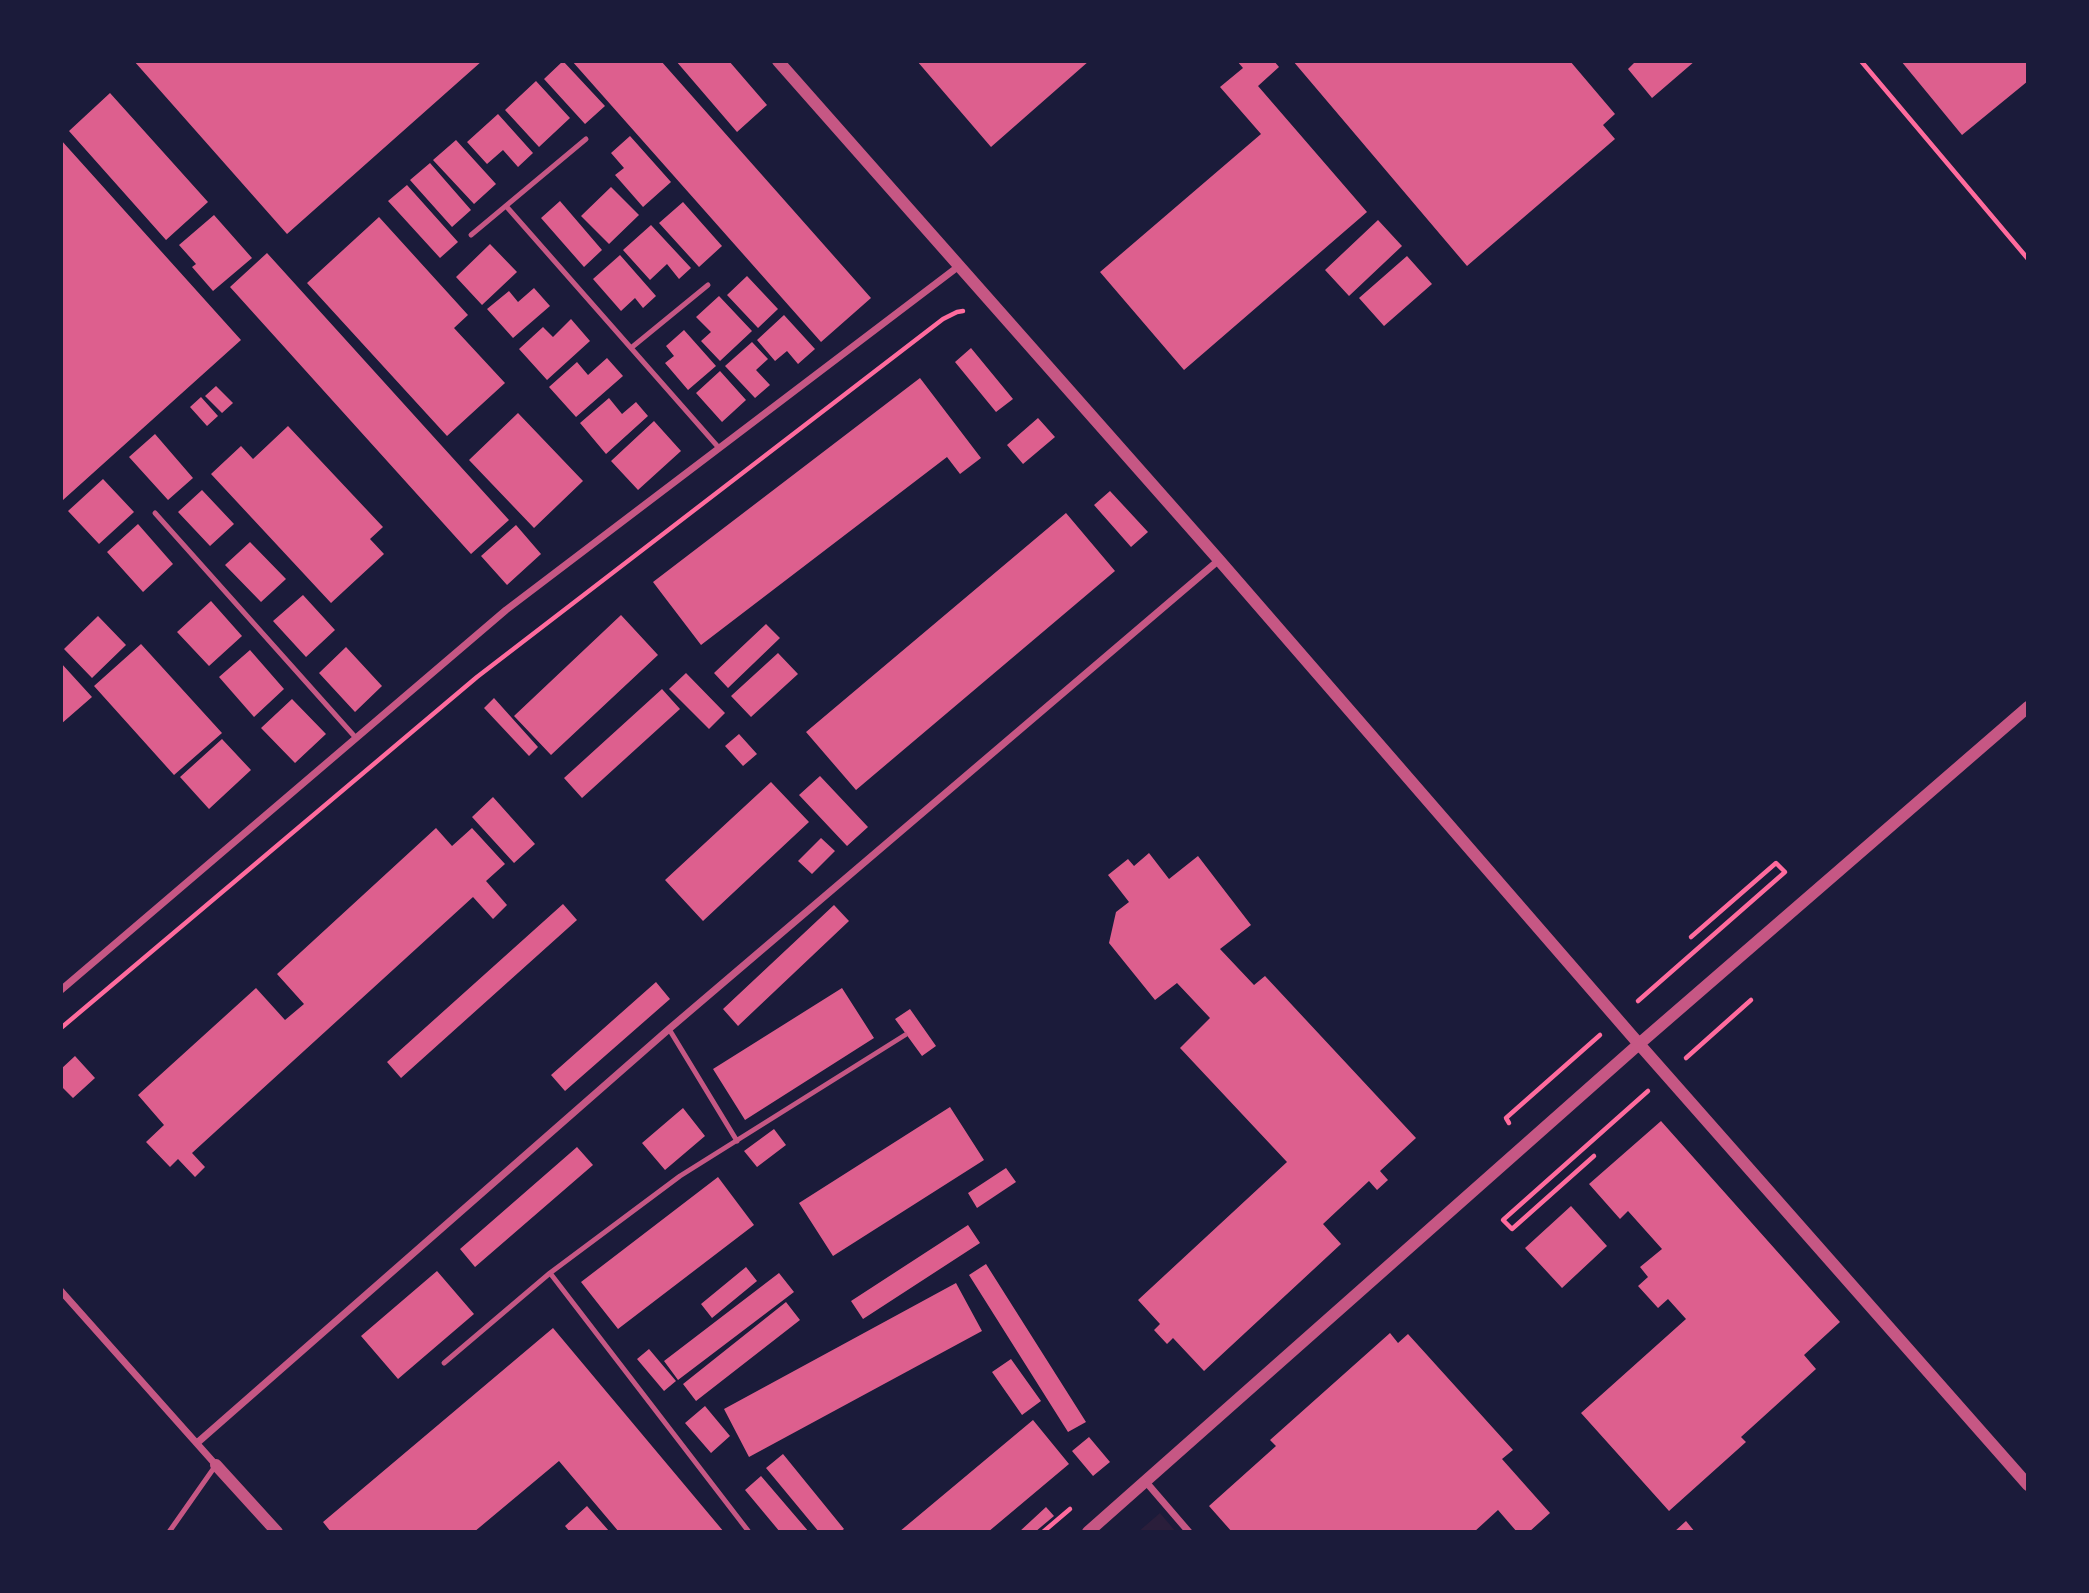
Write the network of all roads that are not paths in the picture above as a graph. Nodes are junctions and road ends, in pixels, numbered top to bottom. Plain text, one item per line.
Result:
1 (778, 61) edge
2 (586, 139) dead end
3 (506, 206) junction
4 (471, 235) dead end
5 (959, 266) junction
6 (708, 285) dead end
7 (631, 348) junction
8 (719, 448) junction
9 (155, 513) dead end
10 (1219, 560) junction
11 (2028, 707) edge
12 (356, 738) junction
13 (61, 990) edge
14 (669, 1029) junction
15 (905, 1035) dead end
16 (1639, 1044) junction
17 (737, 1141) junction
18 (550, 1273) junction
19 (61, 1291) edge
20 (444, 1363) dead end
21 (197, 1443) junction
22 (216, 1465) junction
23 (1146, 1482) junction
24 (2028, 1485) edge
25 (169, 1532) edge
26 (277, 1532) edge
27 (749, 1532) edge
28 (1088, 1532) edge
29 (1189, 1532) edge

1 - 5 street
2 - 3 lane
3 - 4 lane
3 - 7 lane
5 - 8 street
5 - 10 street
6 - 7 lane
7 - 8 lane
8 - 12 street
9 - 12 lane
10 - 14 street
10 - 16 street
11 - 16 street
12 - 13 street
14 - 17 lane
14 - 21 street
15 - 17 lane
16 - 23 street
16 - 24 street
17 - 18 lane
18 - 20 lane
18 - 27 lane
19 - 21 street
21 - 22 street
22 - 25 lane
22 - 26 street
23 - 28 street
23 - 29 street

